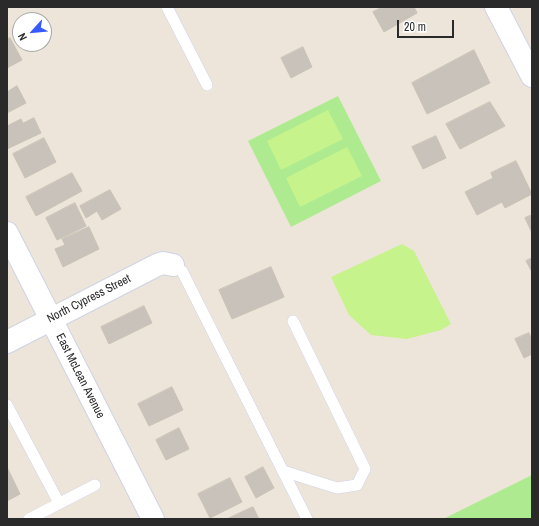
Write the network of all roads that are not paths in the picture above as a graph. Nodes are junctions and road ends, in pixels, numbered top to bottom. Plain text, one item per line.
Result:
1 (167, 7) edge
2 (496, 7) edge
3 (532, 76) edge
4 (207, 85) dead end
5 (7, 233) edge
6 (173, 265) joint
7 (51, 319) junction
8 (293, 321) dead end
9 (7, 342) edge
10 (7, 405) edge
11 (283, 470) junction
12 (95, 485) dead end
13 (59, 503) junction
14 (28, 519) edge
15 (153, 519) edge
16 (307, 519) edge

1 - 4 lane
2 - 3 street
5 - 7 street, East McLean Avenue
6 - 7 street, North Cypress Street
6 - 11 lane
7 - 9 street, North Cypress Street
7 - 15 street, East McLean Avenue
8 - 11 lane
10 - 13 lane
11 - 16 lane
12 - 13 lane
13 - 14 lane

